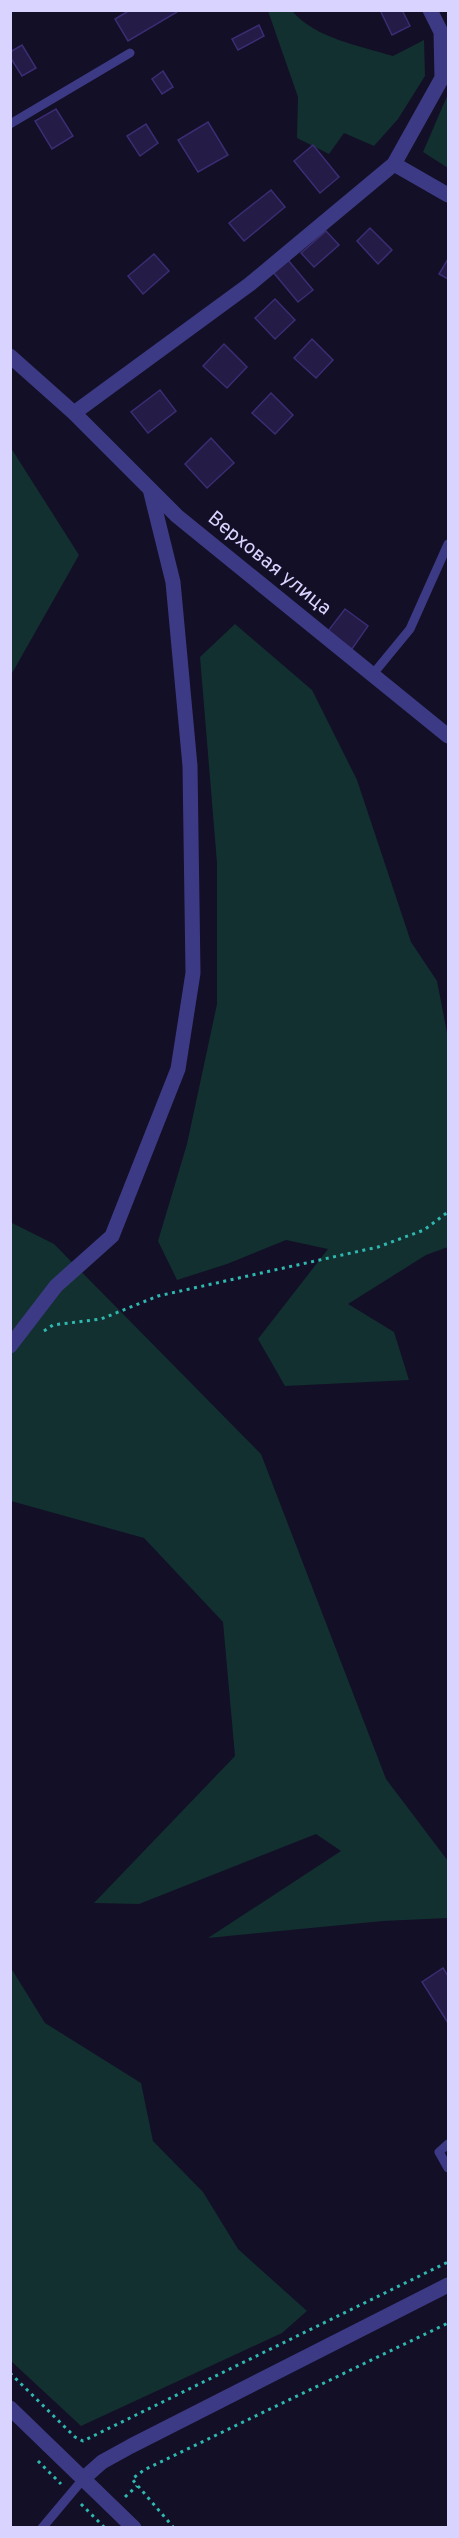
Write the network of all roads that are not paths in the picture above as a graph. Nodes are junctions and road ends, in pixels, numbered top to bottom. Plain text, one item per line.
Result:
1 (430, 10) edge
2 (130, 52) dead end
3 (10, 124) edge
4 (394, 164) junction
5 (448, 195) edge
6 (10, 356) edge
7 (74, 413) junction
8 (150, 489) junction
9 (448, 544) edge
10 (373, 674) junction
11 (448, 736) edge
12 (10, 1346) edge
13 (448, 2145) edge
14 (448, 2168) edge
15 (448, 2285) edge
16 (10, 2408) edge
17 (84, 2478) junction
18 (42, 2528) edge
19 (134, 2528) edge

1 - 4 street
2 - 3 lane
4 - 5 street
4 - 7 street
6 - 7 street, Верховая улица
7 - 8 street, Верховая улица
8 - 10 street, Верховая улица
8 - 12 street
9 - 10 lane
10 - 11 street, Верховая улица
13 - 14 lane
15 - 17 street
16 - 17 street
17 - 18 lane
17 - 19 street

